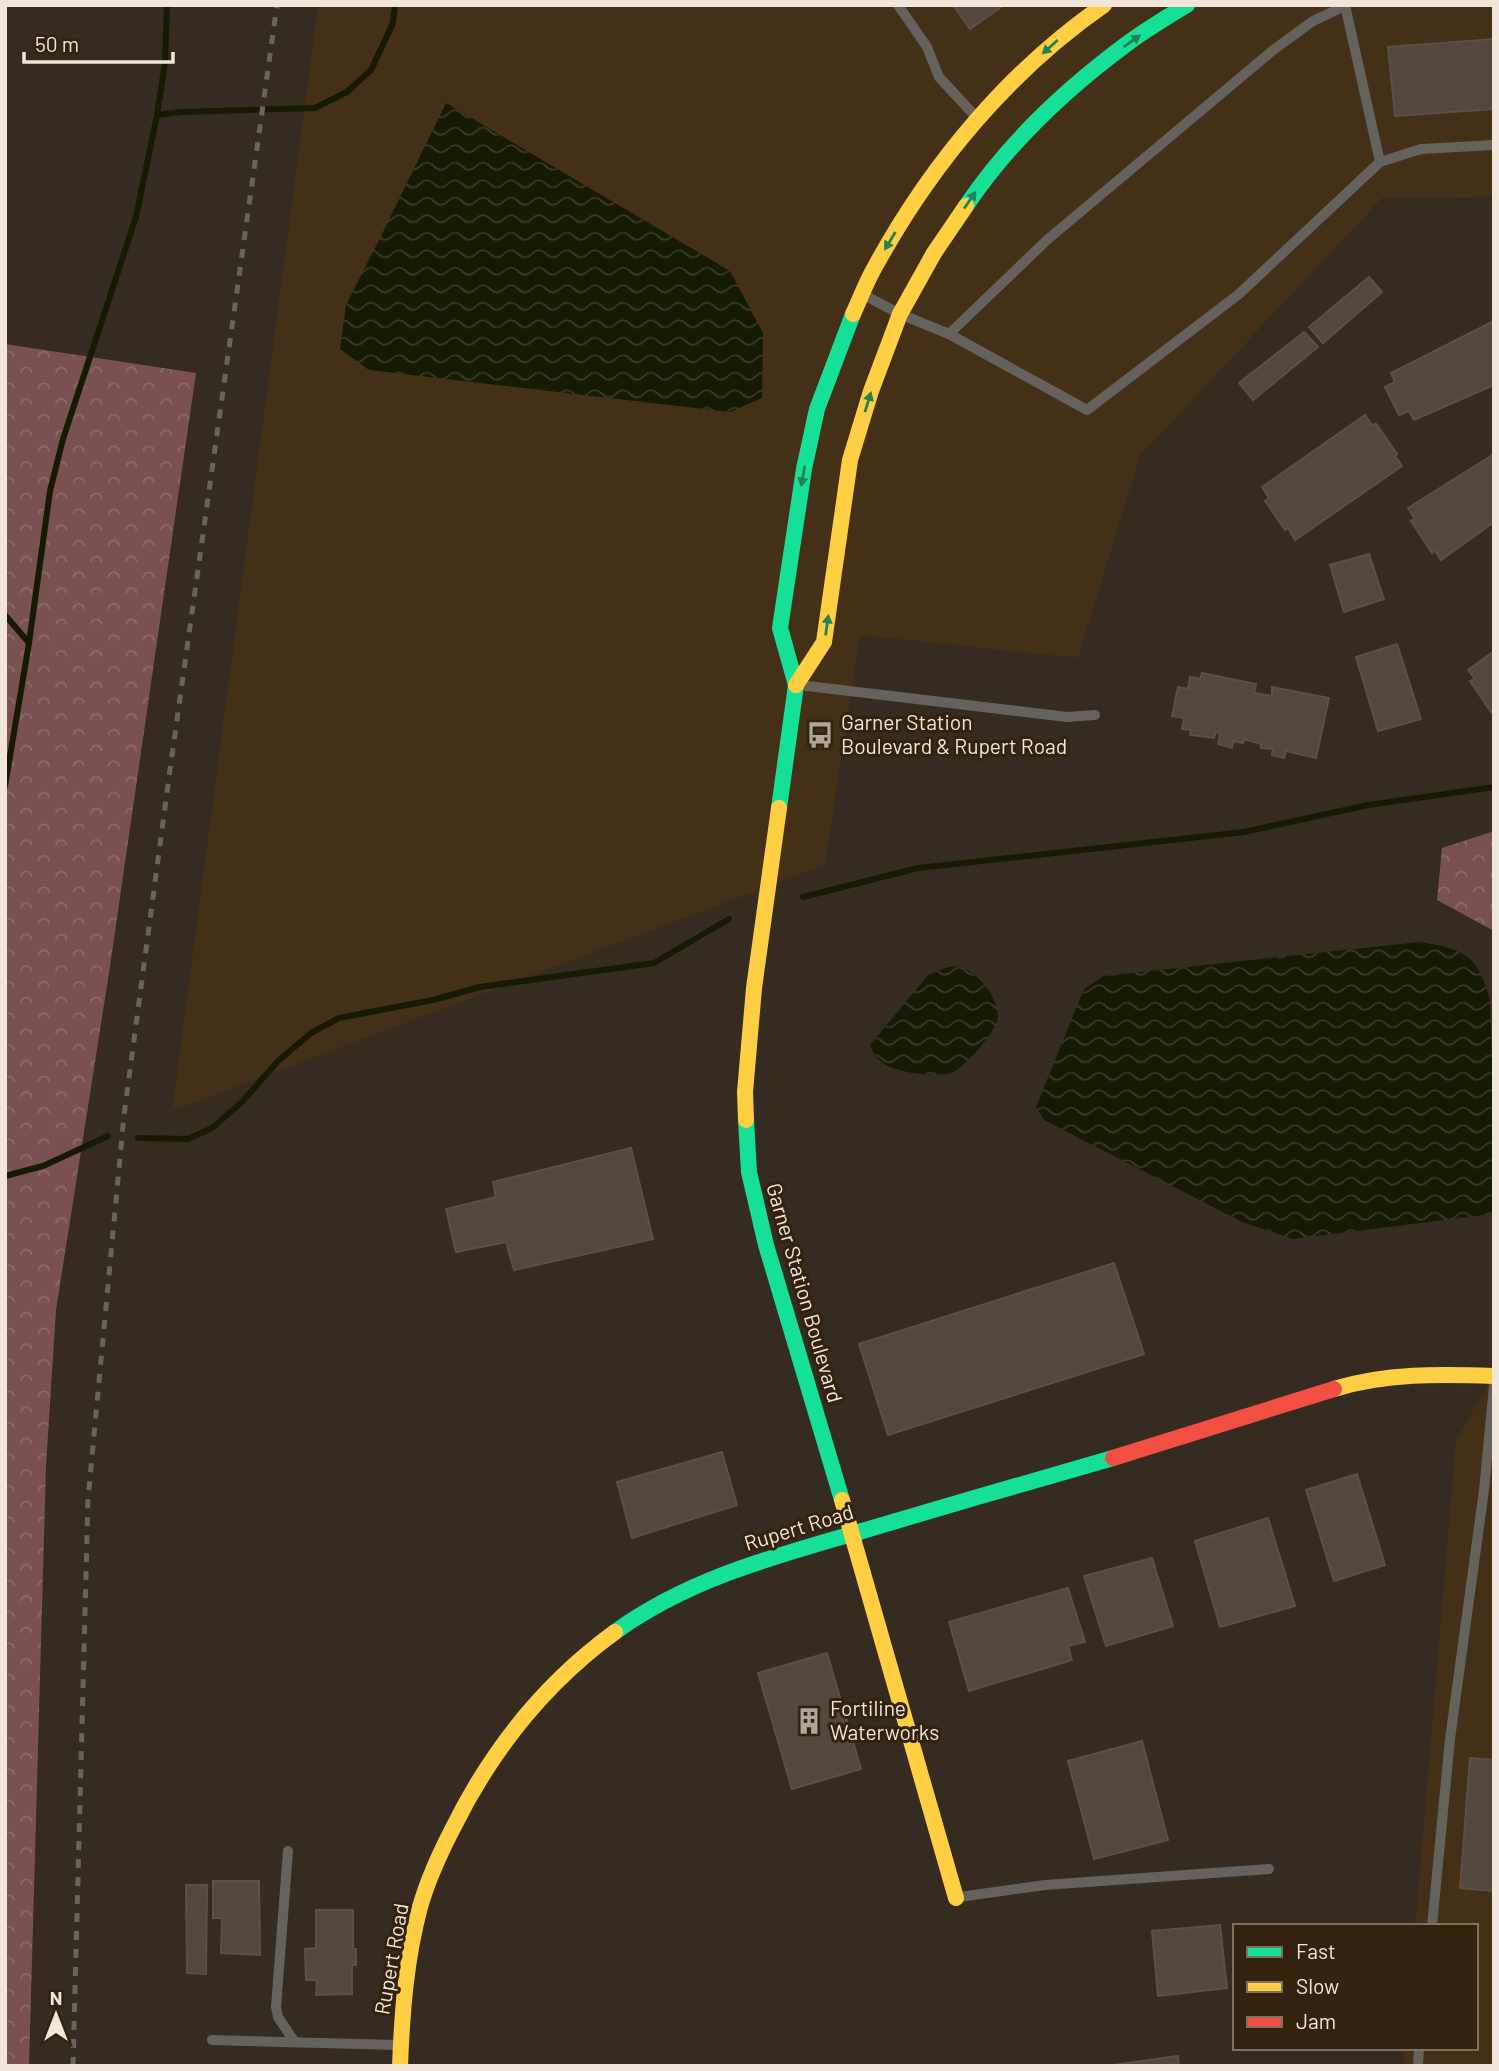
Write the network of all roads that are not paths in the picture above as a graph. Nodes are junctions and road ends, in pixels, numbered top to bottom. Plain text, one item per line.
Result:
1 (898, 5) edge
2 (1104, 5) edge
3 (1187, 5) edge
4 (1345, 6) edge
5 (978, 118) junction
6 (1494, 145) edge
7 (1380, 162) junction
8 (862, 293) junction
9 (900, 314) junction
10 (949, 334) junction
11 (796, 685) junction
12 (1095, 715) dead end
13 (1494, 1376) edge
14 (1494, 1386) edge
15 (852, 1534) junction
16 (288, 1851) dead end
17 (1269, 1869) dead end
18 (956, 1898) joint
19 (1432, 1924) edge
20 (212, 2040) dead end
21 (294, 2041) junction
22 (400, 2045) junction
23 (400, 2066) edge

1 - 5 lane
2 -> 5 street, Garner Station Boulevard
9 -> 3 street, Garner Station Boulevard
4 - 7 lane
4 - 10 lane
5 -> 8 street, Garner Station Boulevard
6 - 7 lane
7 - 10 lane
8 - 9 lane
8 -> 11 street, Garner Station Boulevard
9 - 10 lane
11 -> 9 street, Garner Station Boulevard
11 - 12 lane
11 - 15 street, Garner Station Boulevard
13 - 15 street, Rupert Road
14 - 19 lane
15 - 18 street, Garner Station Boulevard
15 - 22 street, Rupert Road
16 - 21 lane
17 - 18 lane
20 - 21 lane
21 - 22 lane
22 - 23 street, Rupert Road

